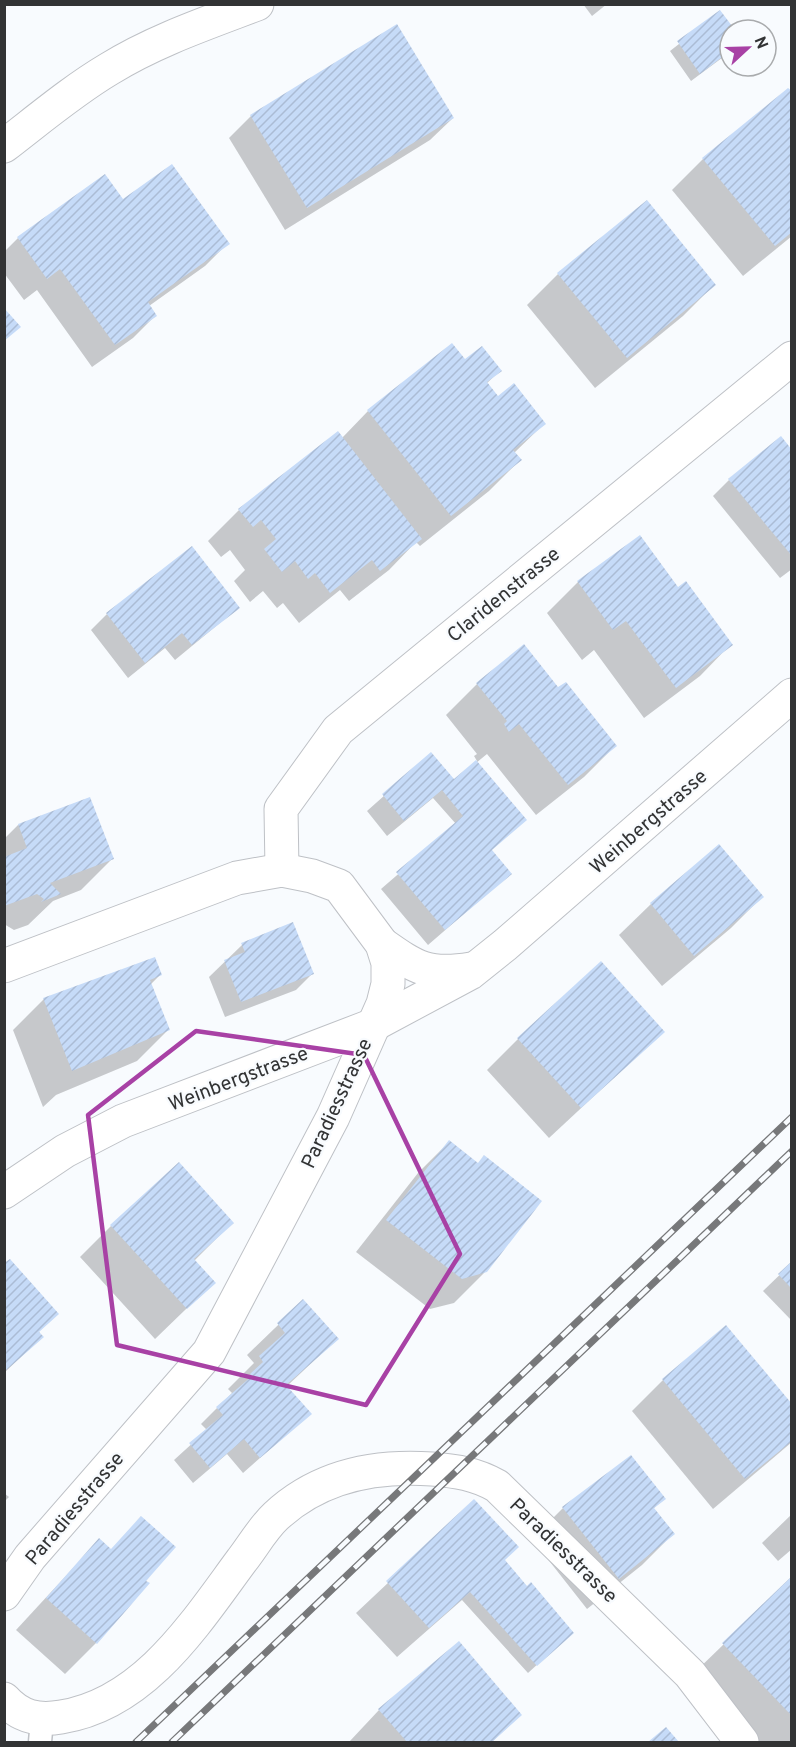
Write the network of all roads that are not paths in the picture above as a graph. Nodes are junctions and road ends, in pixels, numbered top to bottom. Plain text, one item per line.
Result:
1 (257, 4) edge
2 (4, 146) edge
3 (792, 358) edge
4 (792, 695) edge
5 (282, 870) junction
6 (382, 944) junction
7 (4, 966) edge
8 (476, 968) junction
9 (371, 1026) junction
10 (4, 1192) edge
11 (4, 1594) edge
12 (4, 1699) edge
13 (41, 1731) edge
14 (742, 1743) edge

1 - 2 street
3 - 5 street, Claridenstrasse
4 - 8 street, Weinbergstrasse
5 - 6 street, Paradiesstrasse
5 - 7 street, Paradiesstrasse
6 - 8 street
6 - 9 street, Paradiesstrasse
8 - 9 street, Weinbergstrasse
9 - 10 street, Weinbergstrasse
9 - 11 street, Paradiesstrasse
12 - 13 street, Paradiesstrasse
13 - 14 street, Paradiesstrasse

